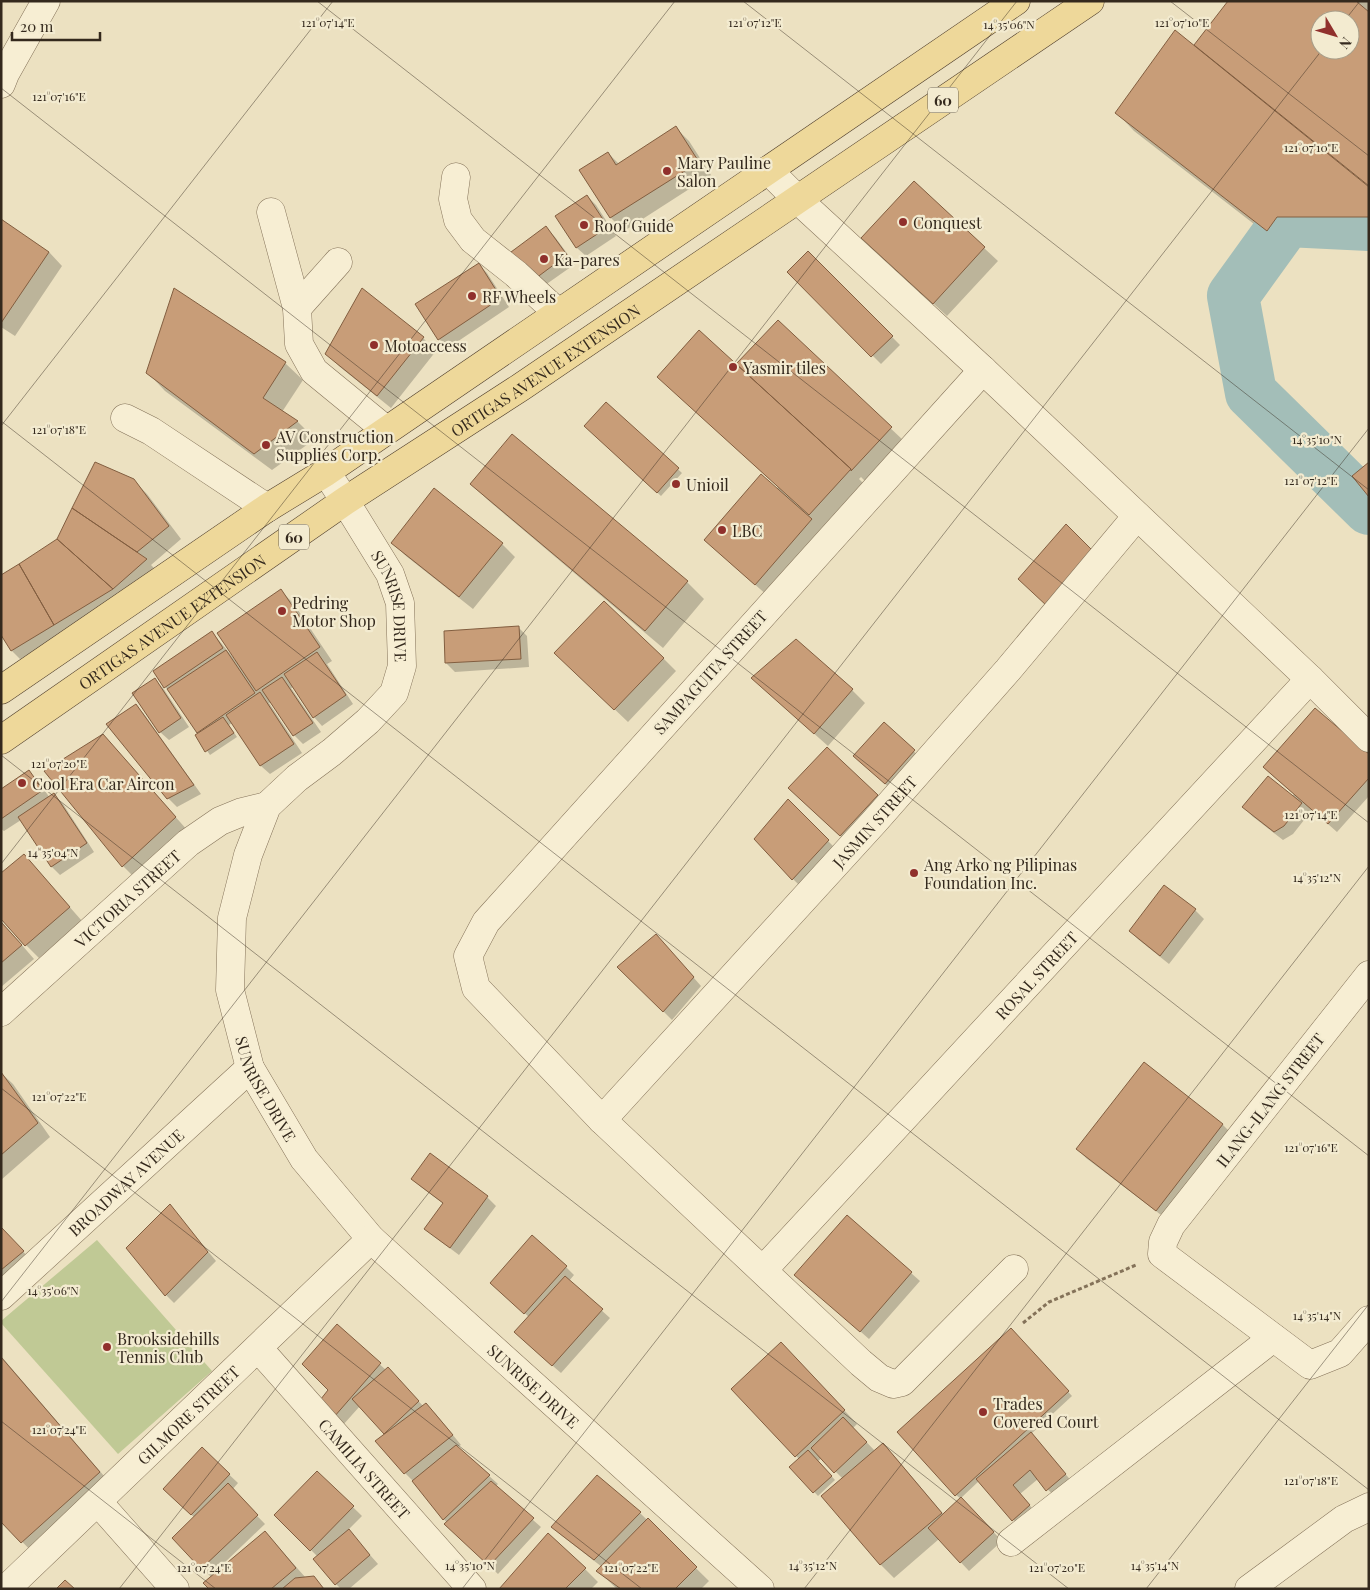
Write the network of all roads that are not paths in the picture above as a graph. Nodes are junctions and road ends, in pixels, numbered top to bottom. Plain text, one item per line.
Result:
1 (46, 1) edge
2 (1016, 1) edge
3 (1090, 1) edge
4 (1, 84) edge
5 (768, 170) junction
6 (456, 177) dead end
7 (797, 199) junction
8 (271, 212) dead end
9 (338, 262) dead end
10 (297, 308) junction
11 (558, 313) junction
12 (983, 370) junction
13 (125, 418) dead end
14 (386, 430) junction
15 (326, 472) junction
16 (345, 501) junction
17 (267, 508) junction
18 (1137, 516) junction
19 (1310, 679) junction
20 (1, 690) edge
21 (1369, 738) edge
22 (1, 740) edge
23 (267, 806) junction
24 (1369, 975) edge
25 (1, 1012) edge
26 (250, 1068) junction
27 (602, 1120) junction
28 (371, 1239) junction
29 (1014, 1269) dead end
30 (763, 1270) junction
31 (1, 1296) edge
32 (1369, 1320) edge
33 (1273, 1338) junction
34 (258, 1348) junction
35 (98, 1502) junction
36 (1369, 1506) edge
37 (1011, 1542) dead end
38 (748, 1585) edge
39 (6, 1589) edge
40 (175, 1589) edge
41 (472, 1589) edge
42 (1249, 1589) edge

1 - 4 street
2 - 5 main road, 60
3 - 7 main road, ORTIGAS AVENUE EXTENSION / 60
5 - 7 street
5 - 11 main road, 60
6 - 11 street
7 - 12 street
7 - 16 main road, ORTIGAS AVENUE EXTENSION / 60
8 - 10 street
9 - 10 street
10 - 14 street
11 - 14 main road, 60
12 - 18 street
12 - 27 street, SAMPAGUITA STREET
13 - 17 street
14 - 15 main road, 60
15 - 16 street, SUNRISE DRIVE
15 - 17 main road, 60
16 - 22 main road, ORTIGAS AVENUE EXTENSION / 60
16 - 23 street, SUNRISE DRIVE
17 - 20 main road, 60
18 - 19 street
18 - 27 street, JASMIN STREET
19 - 21 street
19 - 30 street, ROSAL STREET
23 - 25 street, VICTORIA STREET
23 - 26 street, SUNRISE DRIVE
24 - 33 street, ILANG-ILANG STREET
26 - 28 street, SUNRISE DRIVE
26 - 31 street, BROADWAY AVENUE
27 - 30 street
28 - 34 street, GILMORE STREET
28 - 38 street, SUNRISE DRIVE
29 - 30 street
32 - 33 street
33 - 37 street
34 - 35 street, GILMORE STREET
34 - 41 street, CAMILIA STREET
35 - 39 street, GILMORE STREET
35 - 40 street
36 - 42 street

